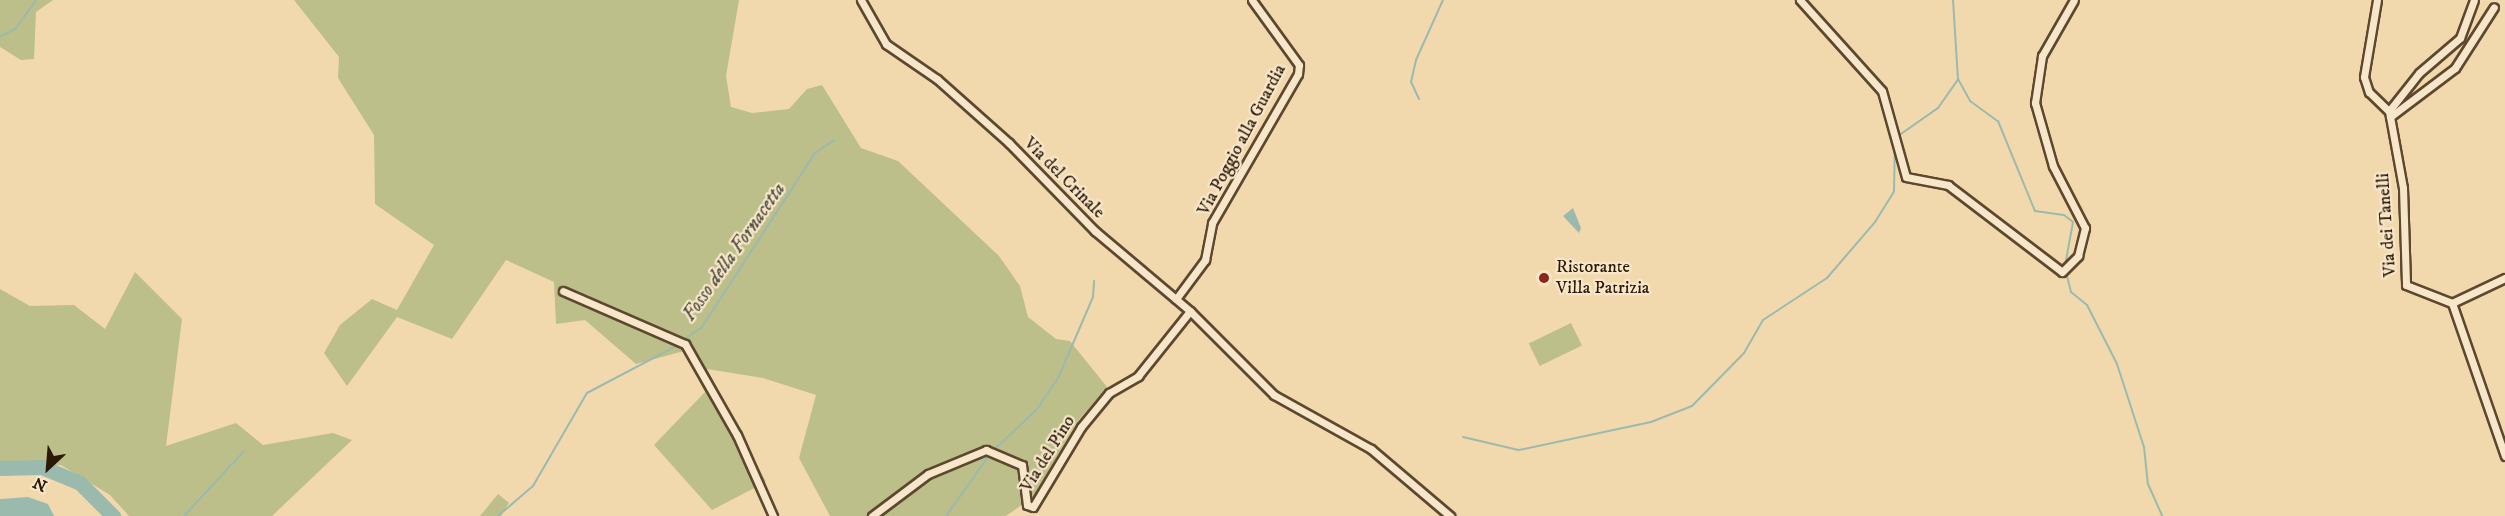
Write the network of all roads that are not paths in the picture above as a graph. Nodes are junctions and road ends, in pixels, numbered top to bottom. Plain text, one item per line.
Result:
1 (861, 0) edge
2 (1252, 0) edge
3 (1800, 0) edge
4 (2074, 0) edge
5 (2377, 0) edge
6 (2474, 0) edge
7 (2494, 7) dead end
8 (2390, 114) junction
9 (2505, 278) edge
10 (563, 291) dead end
11 (1176, 299) junction
12 (2452, 303) junction
13 (1190, 311) junction
14 (2505, 456) edge
15 (773, 516) edge
16 (872, 516) edge
17 (1450, 516) edge

1 - 11 street, Via del Crinale
2 - 11 street, Via Poggio alla Guardia
3 - 4 street
5 - 8 street
6 - 8 street
7 - 8 street
8 - 12 street, Via dei Tanelli
9 - 12 street
10 - 15 street
11 - 13 street, Via del Crinale
12 - 14 street
13 - 16 street, Via del Pino
13 - 17 street, Via del Crinale

